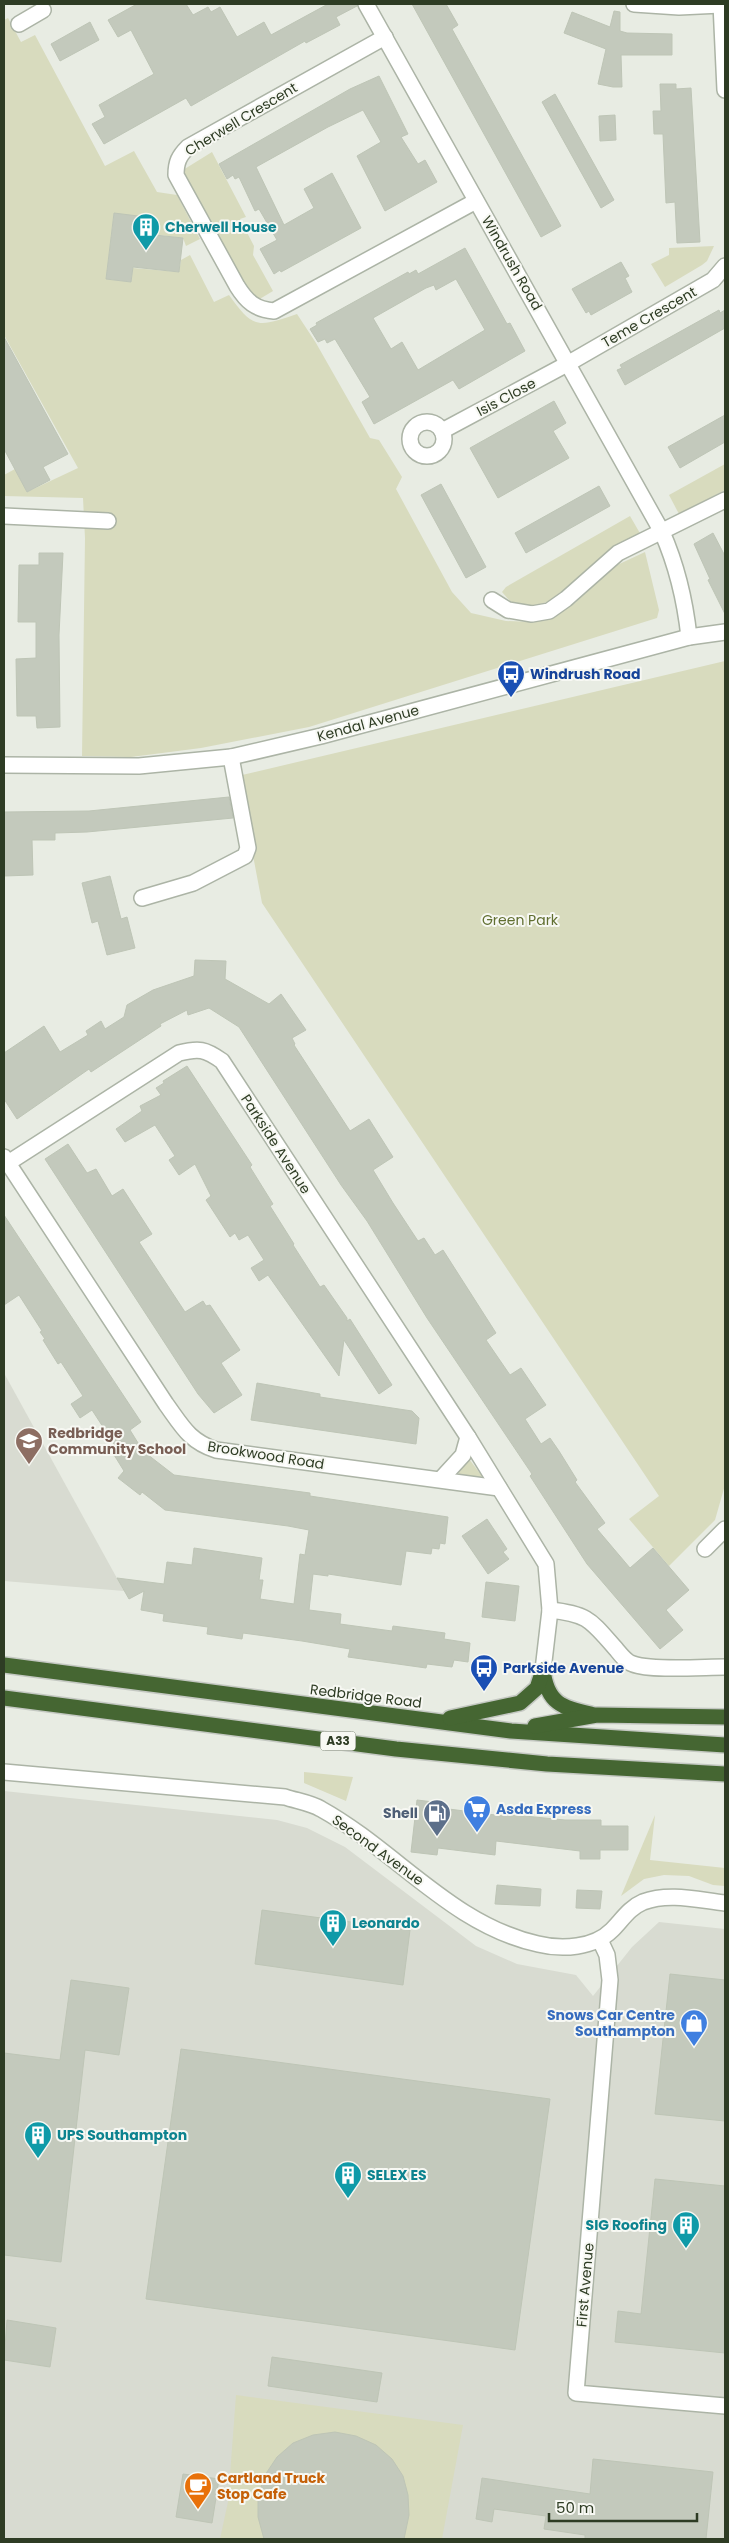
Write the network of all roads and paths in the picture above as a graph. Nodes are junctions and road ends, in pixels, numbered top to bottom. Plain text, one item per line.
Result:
1 (366, 4) edge
2 (634, 4) edge
3 (721, 5) edge
4 (45, 6) edge
5 (19, 24) dead end
6 (385, 37) junction
7 (725, 90) edge
8 (476, 200) junction
9 (725, 266) edge
10 (569, 363) junction
11 (442, 431) dead end
12 (725, 500) edge
13 (4, 516) edge
14 (108, 521) dead end
15 (662, 532) junction
16 (492, 600) dead end
17 (725, 632) edge
18 (690, 637) junction
19 (231, 757) junction
20 (4, 765) edge
21 (142, 898) dead end
22 (6, 1160) edge
23 (468, 1436) junction
24 (441, 1479) junction
25 (499, 1488) junction
26 (725, 1529) edge
27 (705, 1549) dead end
28 (550, 1610) junction
29 (4, 1665) edge
30 (725, 1668) edge
31 (543, 1670) junction
32 (4, 1698) edge
33 (597, 1715) junction
34 (725, 1717) edge
35 (436, 1721) junction
36 (511, 1731) junction
37 (725, 1745) edge
38 (4, 1772) edge
39 (674, 1772) junction
40 (725, 1774) edge
41 (725, 1784) edge
42 (725, 1903) edge
43 (600, 1940) junction
44 (725, 2406) edge

1 - 6 street, Windrush Road
2 - 3 street
3 - 7 street
4 - 5 street
6 - 8 street, Windrush Road
6 - 8 street, Cherwell Crescent
8 - 10 street, Windrush Road
9 - 10 street, Teme Crescent
10 - 11 street, Isis Close
10 - 15 street, Windrush Road
12 - 15 street
13 - 14 street
15 - 16 street
15 - 18 street, Windrush Road
17 - 18 street, Kendal Avenue
18 - 19 street, Kendal Avenue
19 - 20 street, Kendal Avenue
19 - 21 street
22 - 23 street, Parkside Avenue
22 - 24 street, Brookwood Road
23 - 24 street
23 - 25 street, Parkside Avenue
24 - 25 street, Brookwood Road
25 - 28 street, Parkside Avenue
26 - 27 street
28 - 30 street
28 - 31 street, Parkside Avenue
29 - 35 highway, Redbridge Road
31 - 33 highway
31 - 35 highway
32 - 39 highway, A33
33 - 34 highway
33 - 36 highway
35 - 36 highway, Redbridge Road
36 - 37 highway, Redbridge Road
38 - 43 street, Second Avenue
39 - 40 highway, A33
39 - 41 highway, A33
42 - 43 street, Second Avenue
43 - 44 street, First Avenue

